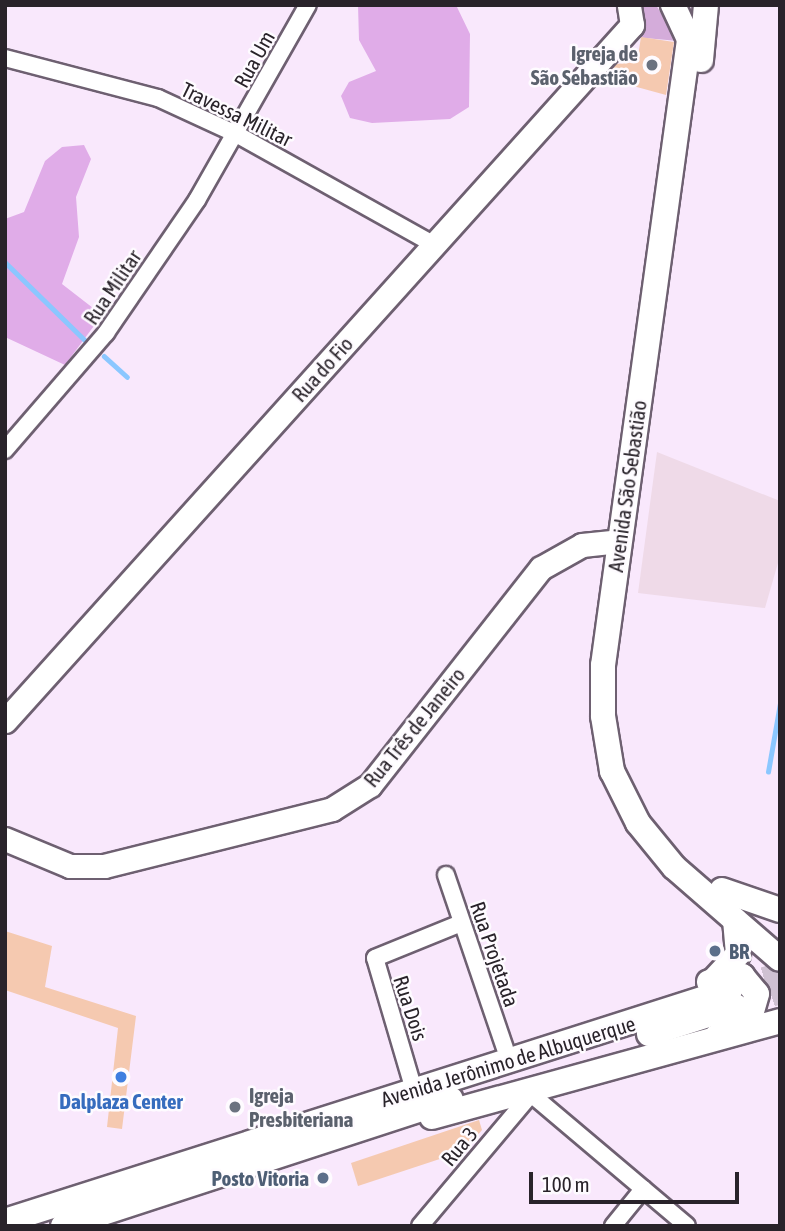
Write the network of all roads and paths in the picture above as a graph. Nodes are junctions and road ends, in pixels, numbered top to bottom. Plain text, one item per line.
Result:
1 (308, 5) edge
2 (706, 5) edge
3 (675, 8) edge
4 (631, 10) edge
5 (5, 58) edge
6 (236, 134) junction
7 (435, 245) junction
8 (5, 450) edge
9 (619, 541) junction
10 (5, 721) edge
11 (5, 839) edge
12 (446, 875) dead end
13 (722, 890) junction
14 (780, 910) edge
15 (735, 920) junction
16 (461, 923) junction
17 (780, 939) edge
18 (780, 959) edge
19 (726, 992) junction
20 (780, 1021) edge
21 (717, 1036) junction
22 (505, 1048) junction
23 (411, 1080) junction
24 (531, 1094) junction
25 (308, 1120) junction
26 (349, 1133) junction
27 (643, 1189) junction
28 (5, 1221) edge
29 (63, 1226) edge
30 (420, 1226) edge
31 (612, 1226) edge
32 (687, 1226) edge

1 - 6 street, Rua Um
2 - 3 main road
2 - 13 main road, Avenida São Sebastião
3 - 9 main road, Avenida São Sebastião
4 - 7 street, Rua do Fio
5 - 6 street, Travessa Militar
6 - 7 street, Travessa Militar
6 - 8 street, Rua Militar
7 - 10 street, Rua do Fio
9 - 11 street, Rua Três de Janeiro
9 - 15 main road, Avenida São Sebastião
12 - 16 street, Rua Projetada
13 - 14 main road
13 - 17 main road, Avenida São Sebastião
15 - 18 main road, Avenida São Sebastião
15 - 19 main road
16 - 22 street, Rua Projetada
16 - 23 street, Rua Dois
19 - 21 main road
19 - 22 main road
19 - 25 main road, Avenida Jerônimo de Albuquerque
19 - 26 main road, Avenida Jerônimo de Albuquerque
20 - 21 main road
21 - 24 main road
22 - 23 main road
23 - 25 main road
24 - 26 main road
24 - 27 street
24 - 30 street, Rua 3
25 - 28 main road, Avenida Jerônimo de Albuquerque
26 - 29 main road, Avenida Jerônimo de Albuquerque
27 - 31 street
27 - 32 street

